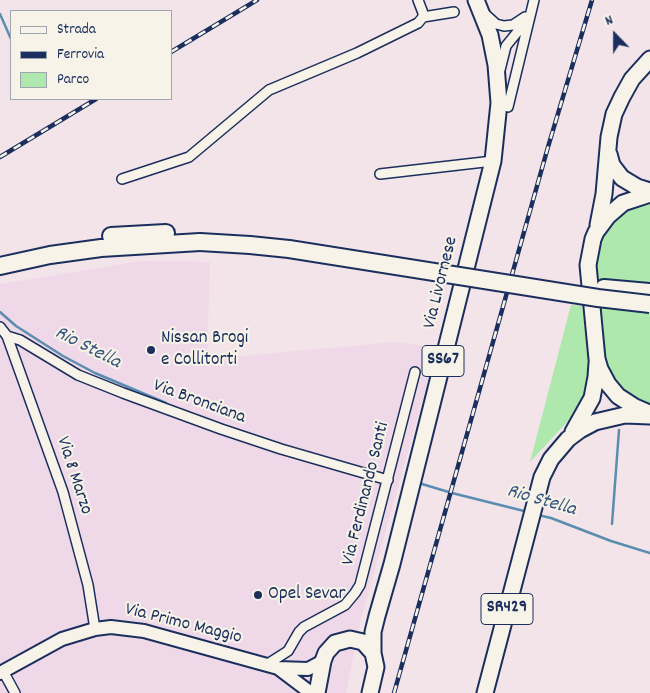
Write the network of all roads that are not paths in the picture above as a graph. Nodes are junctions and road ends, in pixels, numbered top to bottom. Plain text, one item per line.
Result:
1 (418, 0) edge
2 (534, 0) edge
3 (476, 1) edge
4 (454, 12) dead end
5 (531, 12) junction
6 (423, 17) junction
7 (650, 59) edge
8 (502, 100) junction
9 (608, 150) junction
10 (493, 161) junction
11 (380, 174) dead end
12 (122, 179) dead end
13 (650, 192) edge
14 (596, 232) junction
15 (199, 237) junction
16 (0, 255) edge
17 (0, 266) edge
18 (650, 292) edge
19 (650, 304) edge
20 (0, 327) edge
21 (7, 336) junction
22 (597, 359) junction
23 (415, 372) dead end
24 (650, 415) edge
25 (568, 439) junction
26 (388, 480) junction
27 (377, 616) junction
28 (95, 629) junction
29 (350, 639) junction
30 (288, 651) junction
31 (373, 653) junction
32 (323, 661) junction
33 (272, 667) junction
34 (294, 669) junction
35 (2, 672) edge
36 (15, 693) edge
37 (311, 693) edge
38 (317, 693) edge
39 (370, 693) edge
40 (485, 693) edge

1 - 6 street
2 - 5 street, Via Livornese / SS67
3 - 5 street, SS67
3 - 8 main road, SS67
4 - 6 street
5 - 8 street, Via Livornese / SS67
5 - 8 street, Via Livornese / SS67
6 - 12 street
7 - 9 main road
8 - 10 main road, Via Livornese / SS67
9 - 13 main road
9 - 14 main road
10 - 11 street
10 - 27 main road, Via Livornese / SS67
13 - 14 main road
14 - 22 main road
15 - 16 highway
15 - 17 highway
15 - 18 highway
15 - 19 highway, bridge
20 - 21 street
21 - 26 street, Via Bronciana
21 - 28 street, Via 8 Marzo
22 - 24 main road
22 - 25 main road, SR429
23 - 26 street, Via Ferdinando Santi
24 - 25 main road, SR429
25 - 40 main road, SR429
26 - 30 street, Via Ferdinando Santi
27 - 29 main road, Via Livornese / SS67
27 - 31 main road, Via Livornese / SS67
28 - 33 main road, Via Primo Maggio
28 - 35 main road, Via Primo Maggio
29 - 31 main road
29 - 32 main road, Via Livornese / SS67
30 - 33 street
30 - 34 street
31 - 39 main road, Via Livornese / SS67
32 - 34 main road, Via Primo Maggio
32 - 38 main road, Via Livornese / SS67
33 - 34 main road, Via Primo Maggio
33 - 37 main road, Via Primo Maggio
35 - 36 street

